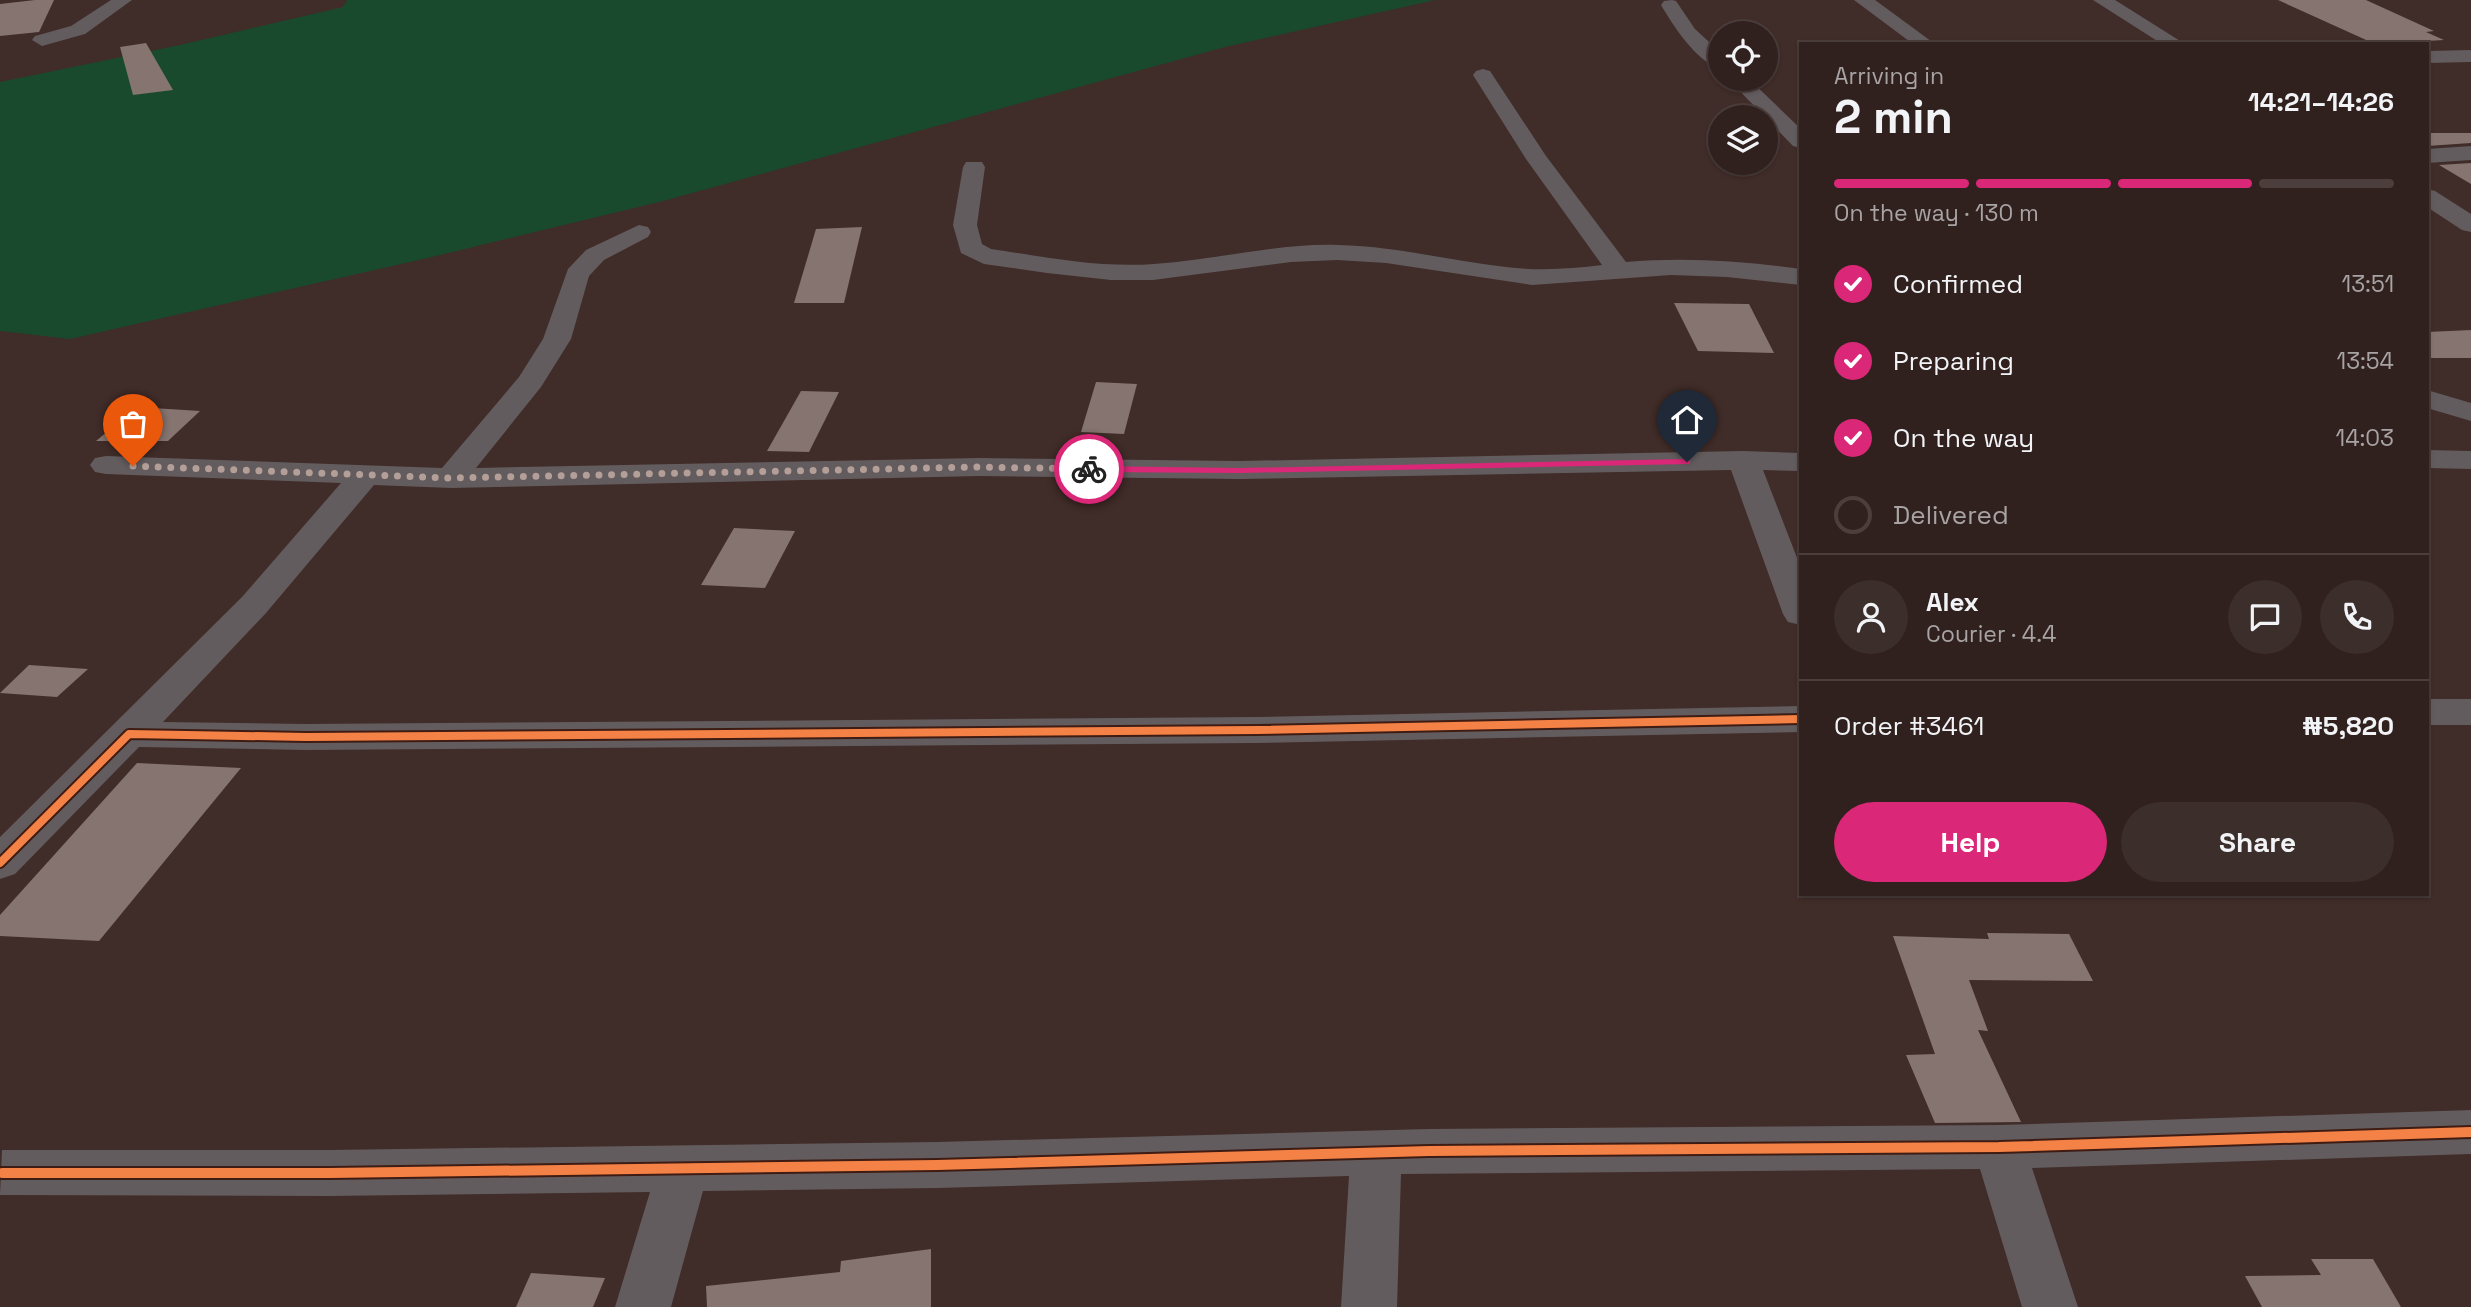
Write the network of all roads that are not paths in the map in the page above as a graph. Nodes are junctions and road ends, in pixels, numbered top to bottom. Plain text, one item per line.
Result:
1 (123, 0) edge
2 (1863, 0) edge
3 (2102, 0) edge
4 (1670, 5) dead end
5 (42, 40) dead end
6 (1923, 42) edge
7 (2173, 42) edge
8 (1708, 51) edge
9 (2471, 56) edge
10 (2429, 57) edge
11 (1483, 75) dead end
12 (1750, 91) edge
13 (1799, 139) edge
14 (2471, 153) edge
15 (2429, 156) edge
16 (974, 167) dead end
17 (2429, 196) edge
18 (2471, 225) edge
19 (639, 232) dead end
20 (1619, 271) junction
21 (1799, 277) edge
22 (2429, 400) edge
23 (2471, 412) edge
24 (1743, 460) junction
25 (2429, 460) edge
26 (2471, 460) edge
27 (1799, 462) edge
28 (106, 465) dead end
29 (366, 474) junction
30 (451, 478) junction
31 (1799, 609) edge
32 (2429, 712) edge
33 (2471, 712) edge
34 (1799, 719) edge
35 (129, 734) junction
36 (0, 863) edge
37 (2471, 1132) edge
38 (1999, 1147) junction
39 (1376, 1152) junction
40 (683, 1168) junction
41 (2, 1172) dead end
42 (643, 1307) edge
43 (1368, 1307) edge
44 (2050, 1307) edge

1 - 5 street
2 - 6 street
3 - 7 street
4 - 8 street
9 - 10 street
11 - 20 street
12 - 13 street
14 - 15 street
16 - 20 street
17 - 18 street
19 - 30 street
20 - 21 street
22 - 23 street
24 - 27 street
24 - 30 street
24 - 31 street
25 - 26 street
28 - 29 street
29 - 30 street
29 - 35 street
32 - 33 street
34 - 35 street
35 - 36 street
37 - 38 street
38 - 39 street
38 - 44 street
39 - 40 street
39 - 43 street
40 - 41 street
40 - 42 street

